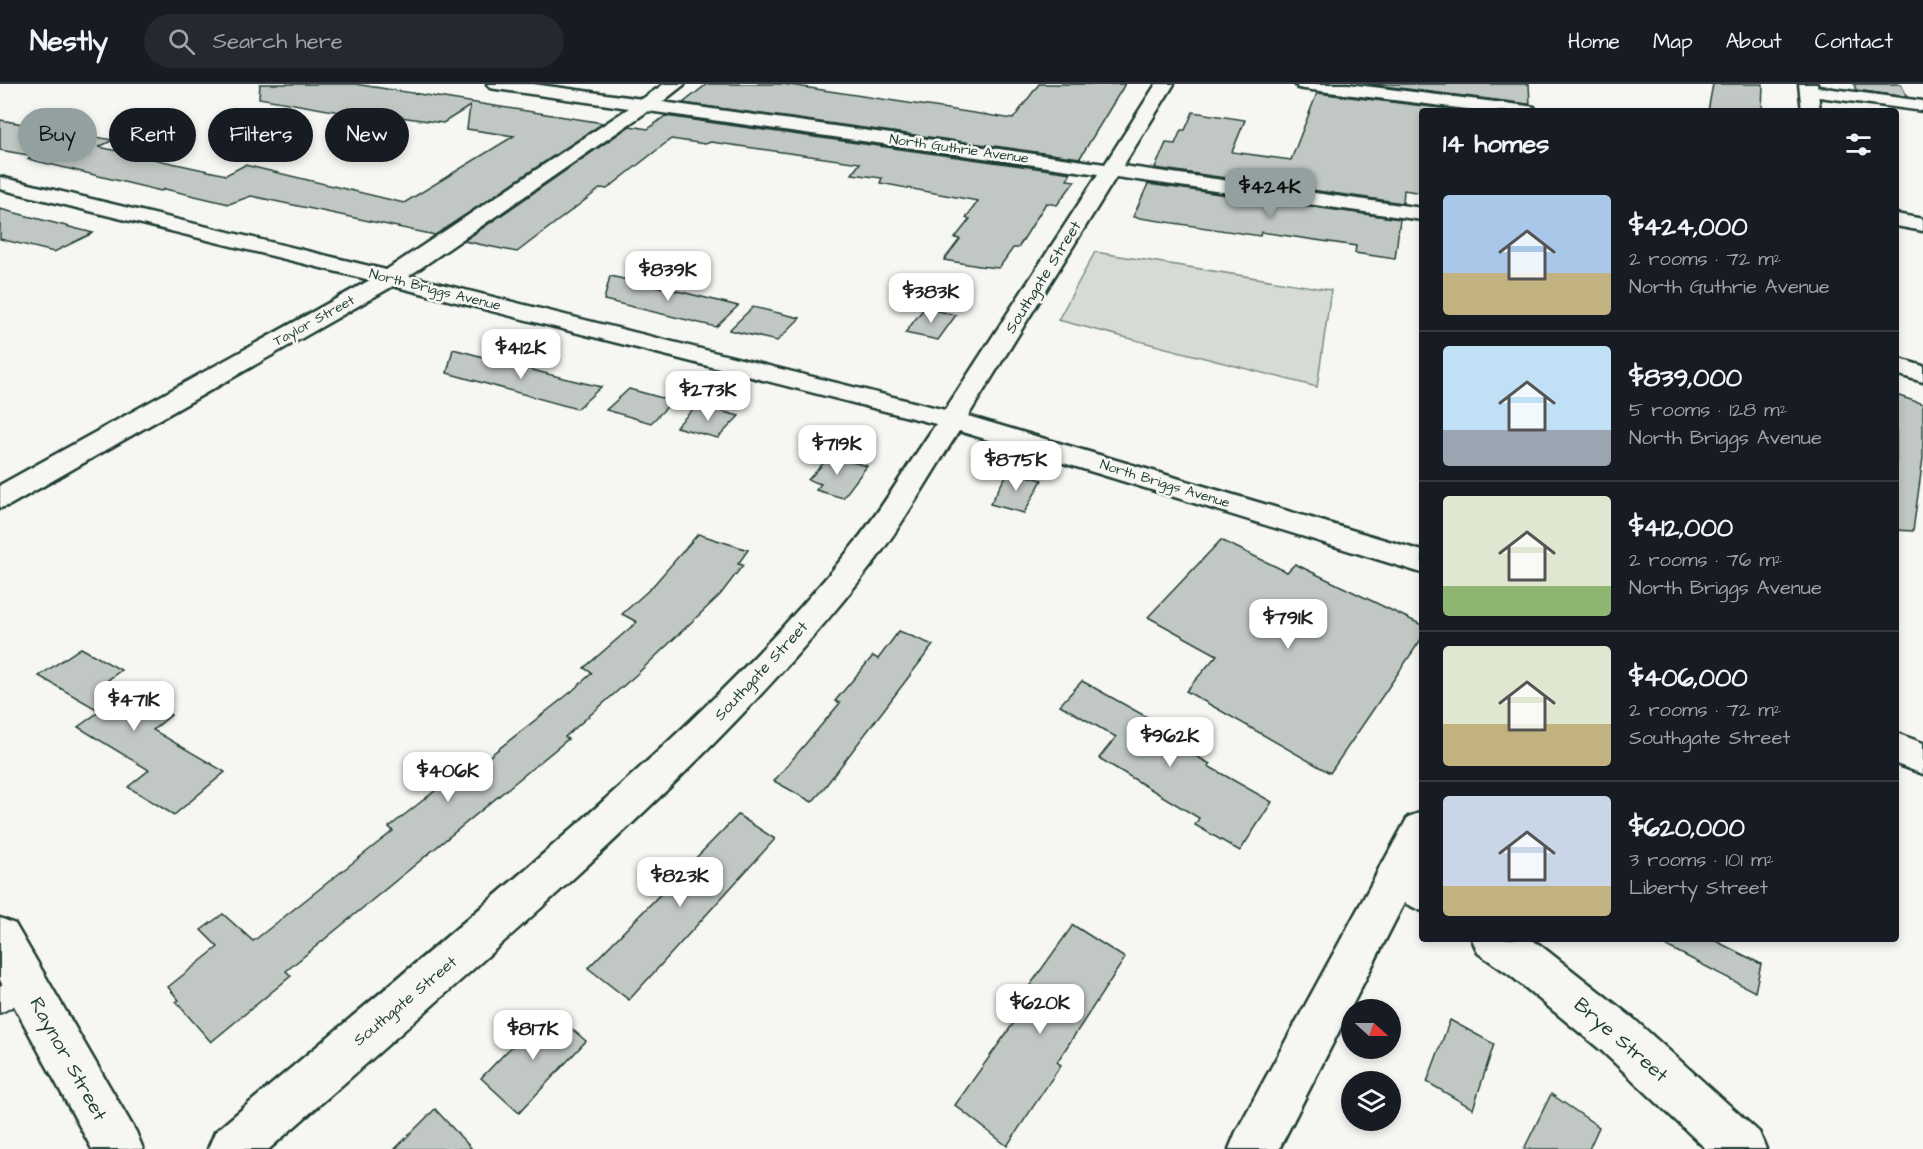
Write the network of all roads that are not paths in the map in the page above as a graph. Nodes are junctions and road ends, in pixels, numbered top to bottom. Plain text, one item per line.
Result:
1 (496, 84) edge
2 (676, 84) edge
3 (1165, 84) edge
4 (1304, 84) edge
5 (1809, 87) edge
6 (646, 105) junction
7 (1923, 106) edge
8 (1503, 108) edge
9 (1811, 108) edge
10 (1111, 170) junction
11 (0, 183) edge
12 (1419, 214) edge
13 (1899, 221) edge
14 (1923, 225) edge
15 (390, 278) junction
16 (1899, 367) edge
17 (1923, 374) edge
18 (952, 420) junction
19 (0, 498) edge
20 (1419, 561) edge
21 (1899, 749) edge
22 (1923, 759) edge
23 (1419, 842) edge
24 (1409, 884) edge
25 (0, 938) edge
26 (1498, 942) edge
27 (12, 991) edge
28 (119, 1149) edge
29 (232, 1149) edge
30 (1253, 1149) edge
31 (1742, 1149) edge

1 - 6 street, North Guthrie Avenue
2 - 6 street, Taylor Street
3 - 10 street, Southgate Street
4 - 8 street
5 - 7 street
5 - 9 street
6 - 10 street, North Guthrie Avenue
6 - 15 street, Taylor Street
10 - 12 street, North Guthrie Avenue
10 - 18 street, Southgate Street
11 - 15 street, North Briggs Avenue
13 - 14 street
15 - 18 street, North Briggs Avenue
15 - 19 street, Taylor Street
16 - 17 street
18 - 20 street, North Briggs Avenue
18 - 29 street, Southgate Street
21 - 22 street
23 - 24 street
24 - 30 street
25 - 27 street, Raynor Street
26 - 31 street, Brye Street
27 - 28 street, Raynor Street

